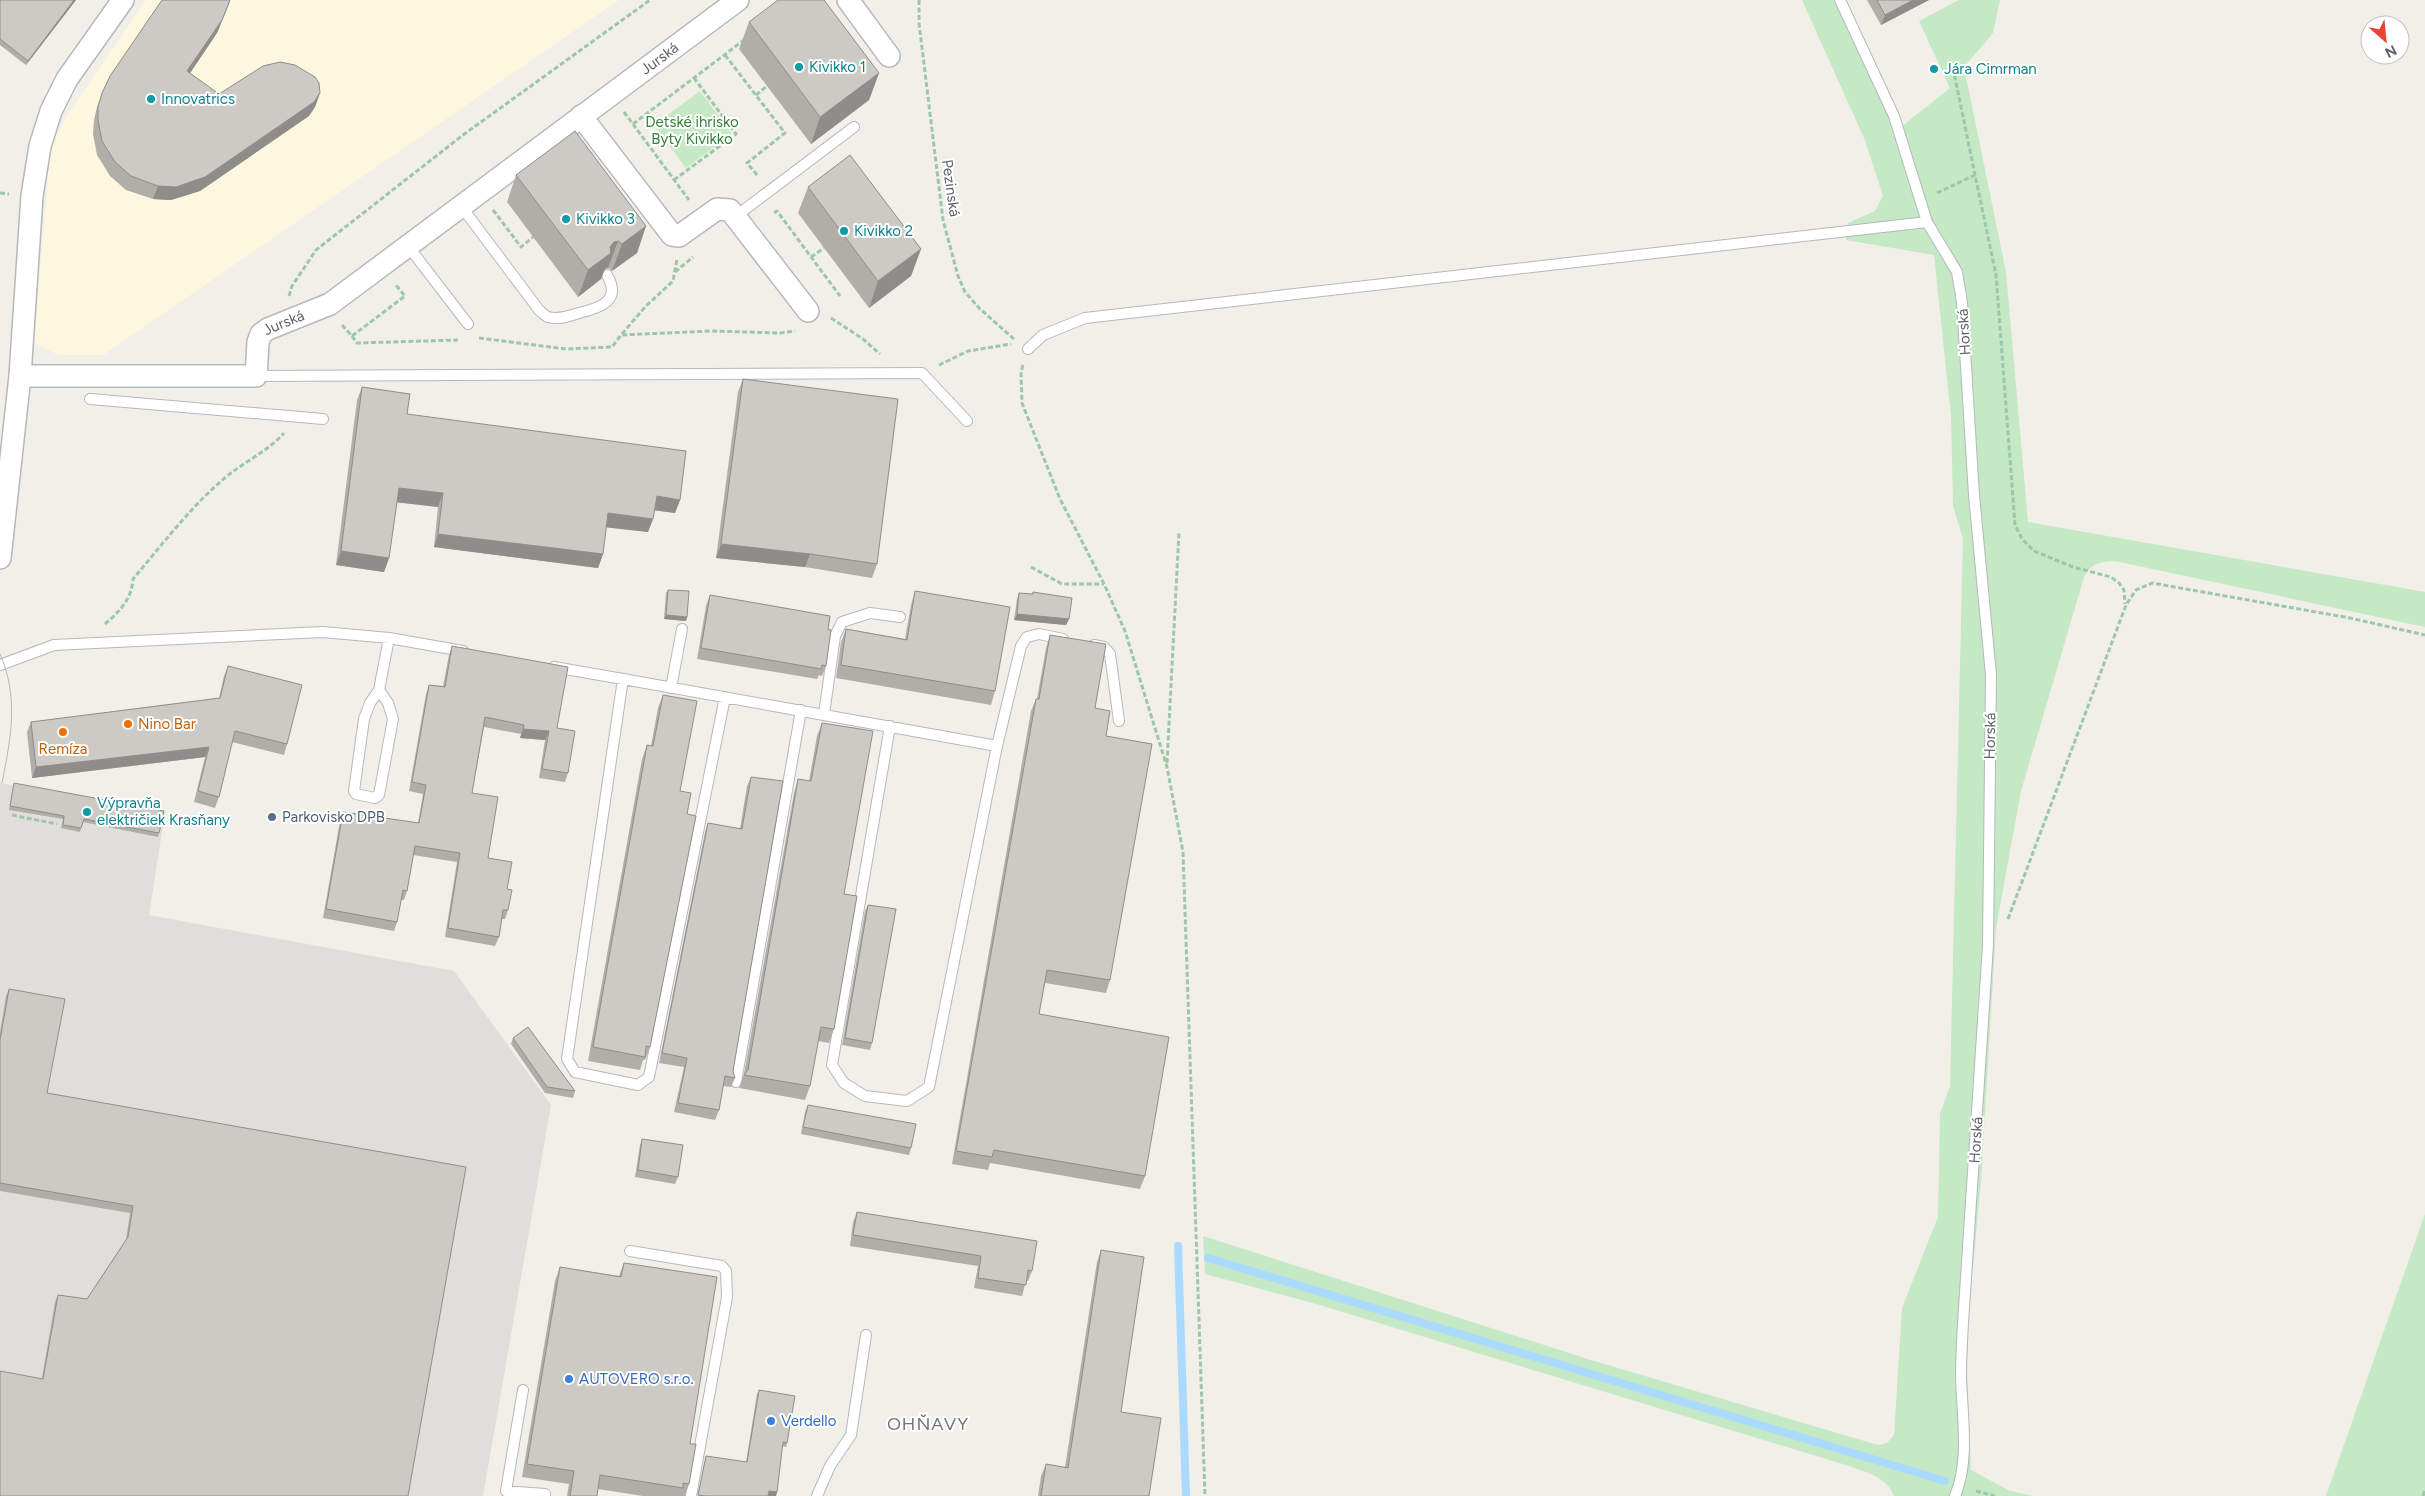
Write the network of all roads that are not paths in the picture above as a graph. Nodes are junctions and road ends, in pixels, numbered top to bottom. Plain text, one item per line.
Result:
1 (123, 0) edge
2 (738, 0) edge
3 (848, 0) edge
4 (1840, 0) edge
5 (889, 56) dead end
6 (587, 124) junction
7 (854, 127) edge
8 (467, 213) junction
9 (740, 222) junction
10 (1927, 222) junction
11 (413, 253) junction
12 (607, 275) edge
13 (806, 320) road end
14 (468, 324) dead end
15 (1024, 346) road end
16 (20, 376) junction
17 (256, 376) junction
18 (90, 400) dead end
19 (323, 419) dead end
20 (967, 421) dead end
21 (0, 558) edge
22 (900, 617) dead end
23 (682, 628) dead end
24 (389, 638) junction
25 (476, 654) edge
26 (0, 666) edge
27 (545, 666) edge
28 (623, 679) junction
29 (671, 688) junction
30 (379, 690) junction
31 (725, 697) junction
32 (801, 710) junction
33 (824, 714) junction
34 (1119, 721) dead end
35 (890, 726) junction
36 (997, 746) junction
37 (736, 1082) edge
38 (630, 1251) dead end
39 (866, 1336) dead end
40 (523, 1390) dead end
41 (545, 1496) edge
42 (691, 1496) edge
43 (817, 1496) edge
44 (1955, 1496) edge

1 - 16 street
2 - 6 street, Jurská
3 - 5 street
4 - 10 lane, Horská
6 - 8 street, Jurská
6 - 9 street
7 - 9 lane
8 - 11 street, Jurská
8 - 12 lane
9 - 13 street
10 - 15 lane
10 - 44 lane, Horská
11 - 14 lane
11 - 17 street, Jurská
16 - 17 street
16 - 21 street
17 - 20 lane
18 - 19 lane
22 - 33 lane
23 - 29 lane
24 - 25 lane
24 - 26 lane
24 - 30 lane
27 - 28 lane
28 - 29 lane
28 - 31 lane
29 - 31 lane
30 - 30 lane
31 - 32 lane
32 - 33 lane
32 - 37 lane
33 - 35 lane
34 - 36 lane
35 - 36 lane
35 - 36 lane
38 - 42 lane
39 - 43 lane
40 - 41 lane

